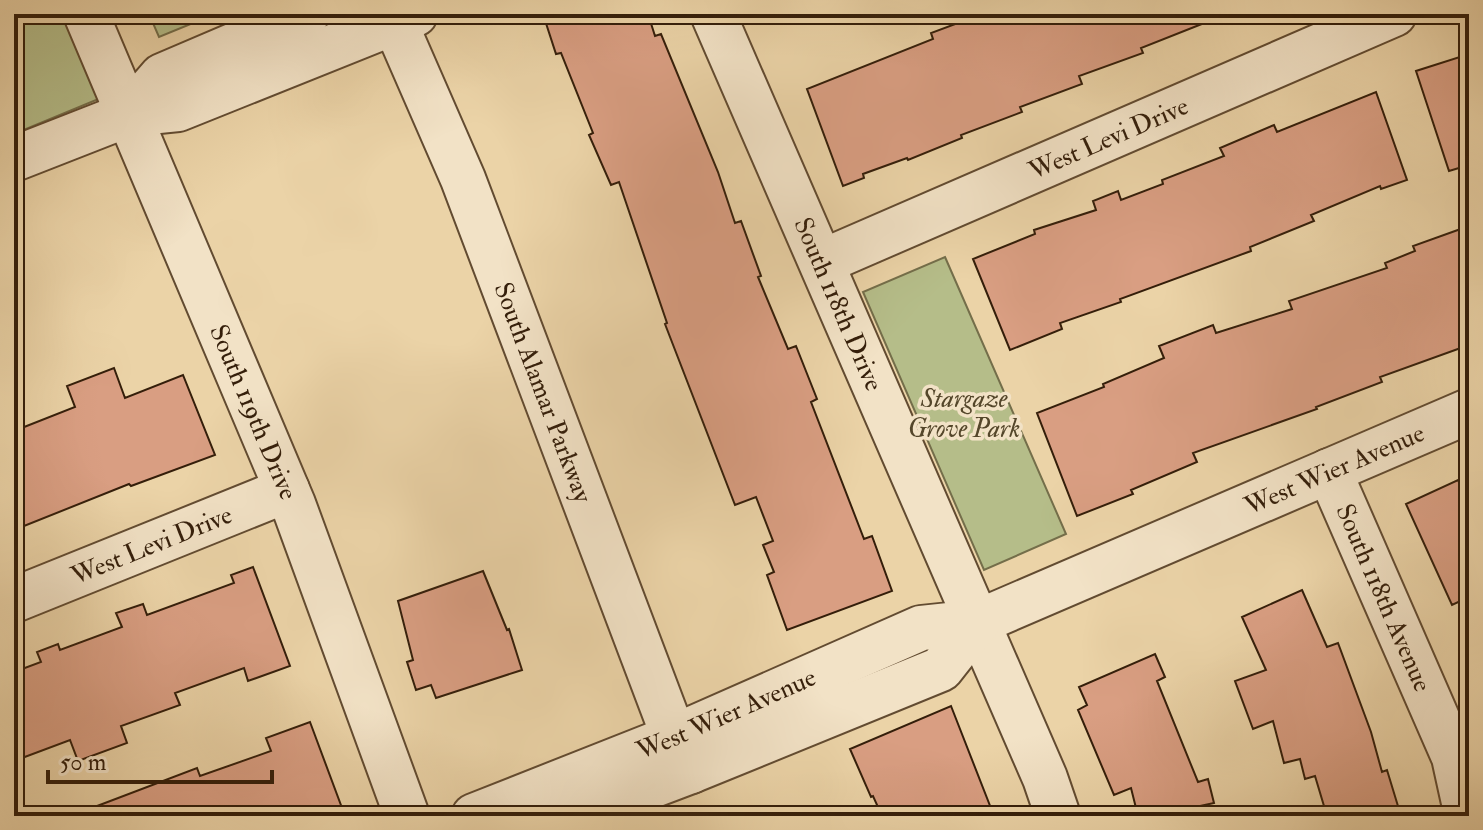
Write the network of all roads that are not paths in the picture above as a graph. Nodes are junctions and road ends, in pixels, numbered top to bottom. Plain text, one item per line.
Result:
1 (86, 14) edge
2 (307, 14) edge
3 (713, 14) edge
4 (1394, 14) edge
5 (400, 17) edge
6 (129, 114) junction
7 (14, 159) edge
8 (822, 262) junction
9 (1469, 411) edge
10 (1329, 471) junction
11 (287, 490) junction
12 (14, 600) edge
13 (978, 622) junction
14 (683, 754) junction
15 (407, 816) edge
16 (474, 816) edge
17 (572, 816) edge
18 (1058, 816) edge
19 (1467, 816) edge

1 - 6 street, South 119th Drive
2 - 6 street
3 - 8 street, South 118th Drive
4 - 8 street, West Levi Drive
5 - 6 street
5 - 14 street, South Alamar Parkway
6 - 7 street
6 - 11 street, South 119th Drive
8 - 13 street, South 118th Drive
9 - 10 street, West Wier Avenue
10 - 13 street, West Wier Avenue
10 - 19 street, South 118th Avenue
11 - 12 street, West Levi Drive
11 - 15 street, South 119th Drive
13 - 14 street, West Wier Avenue
13 - 18 street, South 118th Drive
14 - 16 street, West Wier Avenue
14 - 17 street, West Wier Avenue

